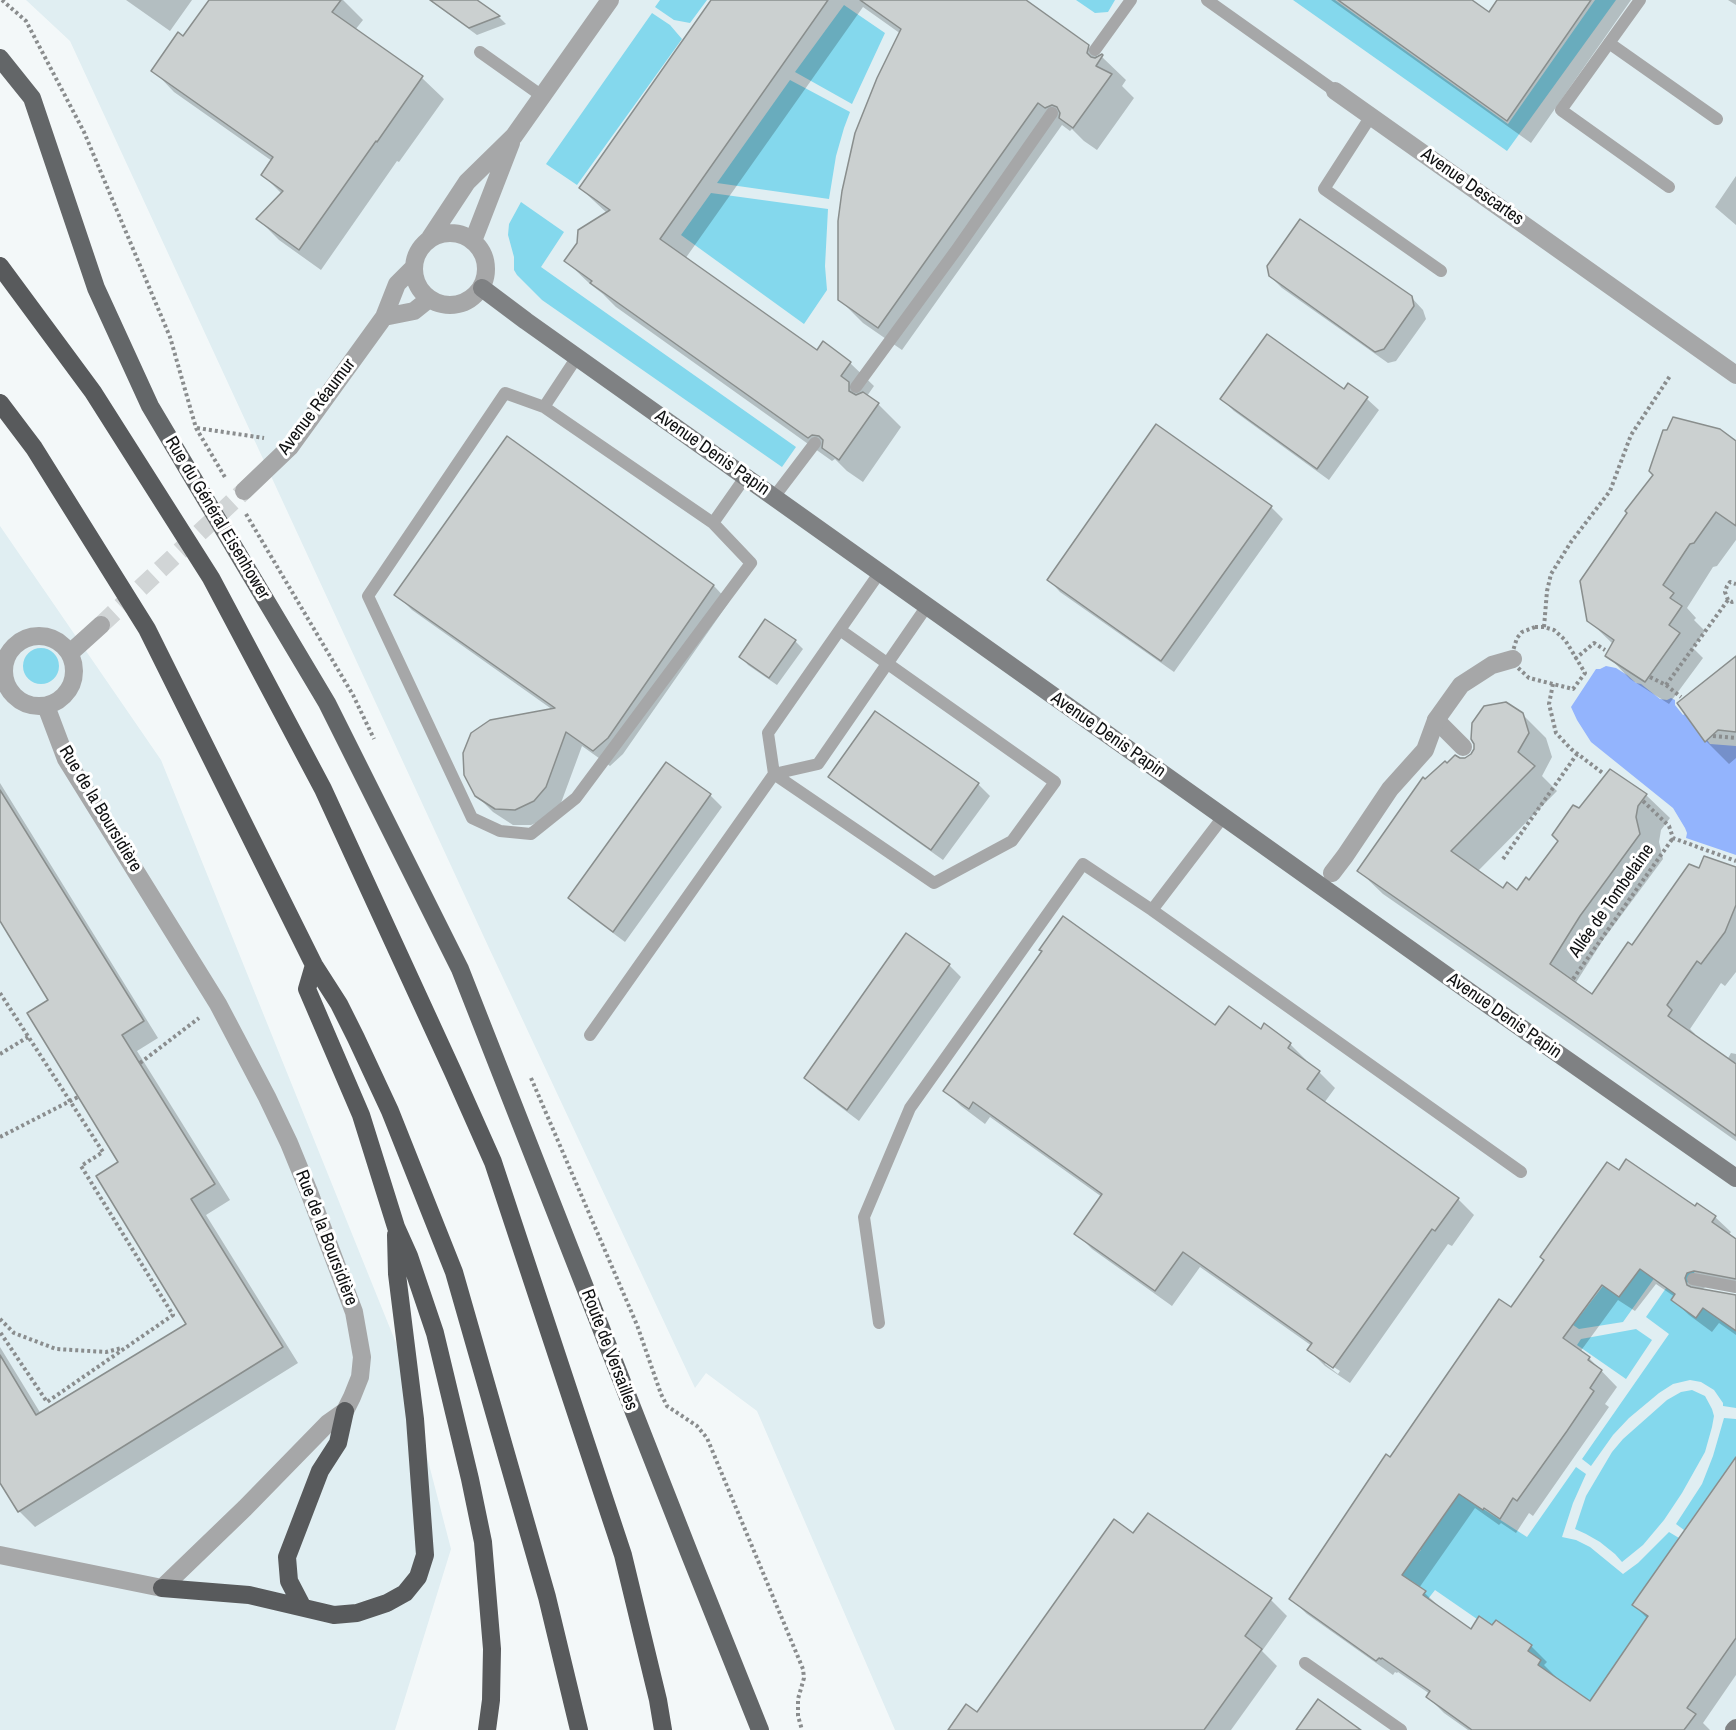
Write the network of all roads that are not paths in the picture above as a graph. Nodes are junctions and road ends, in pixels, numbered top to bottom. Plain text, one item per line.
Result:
1 (610, 0) edge
2 (1131, 0) edge
3 (1207, 0) edge
4 (1640, 0) edge
5 (1609, 43) junction
6 (1095, 50) dead end
7 (480, 52) dead end
8 (0, 58) edge
9 (1335, 91) joint
10 (542, 96) junction
11 (1052, 113) dead end
12 (1371, 116) junction
13 (1717, 119) dead end
14 (514, 136) junction
15 (1669, 187) dead end
16 (430, 238) junction
17 (473, 241) junction
18 (0, 266) edge
19 (413, 268) junction
20 (1441, 271) dead end
21 (482, 288) junction
22 (429, 299) junction
23 (384, 317) junction
24 (577, 357) junction
25 (1736, 375) edge
26 (856, 387) dead end
27 (0, 403) edge
28 (544, 407) junction
29 (815, 443) dead end
30 (746, 476) junction
31 (244, 491) tunnel mouth
32 (774, 497) junction
33 (713, 523) junction
34 (880, 572) junction
35 (927, 606) junction
36 (101, 625) tunnel mouth
37 (840, 630) junction
38 (70, 653) junction
39 (1513, 659) road end
40 (2, 664) edge
41 (887, 664) junction
42 (46, 706) junction
43 (1437, 720) junction
44 (1463, 747) dead end
45 (774, 774) junction
46 (1223, 817) junction
47 (1332, 873) dead end
48 (1152, 910) junction
49 (314, 965) junction
50 (460, 969) joint
51 (590, 1035) dead end
52 (1521, 1172) dead end
53 (1736, 1178) edge
54 (396, 1227) junction
55 (1693, 1279) dead end
56 (1736, 1287) edge
57 (879, 1323) dead end
58 (345, 1411) junction
59 (0, 1555) edge
60 (162, 1588) junction
61 (302, 1606) junction
62 (1305, 1663) dead end
63 (487, 1730) edge
64 (579, 1730) edge
65 (663, 1730) edge
66 (760, 1730) edge
67 (1401, 1730) edge

1 - 10 street
2 - 6 lane
3 - 9 lane, Avenue Descartes
4 - 5 lane
5 - 13 lane
5 - 15 lane
7 - 10 lane
8 - 50 main road, Rue du Général Eisenhower
9 - 12 street, Avenue Descartes
10 - 14 street
11 - 26 lane
12 - 20 lane
12 - 25 street, Avenue Descartes
14 - 16 street
14 - 17 street
16 - 17 street
16 - 19 street
17 - 21 street
18 - 65 highway
19 - 22 street
19 - 23 street, Avenue Réaumur
21 - 22 street
21 - 24 main road, Avenue Denis Papin
22 - 23 street
23 - 31 street, Avenue Réaumur
24 - 28 lane
24 - 30 main road, Avenue Denis Papin
27 - 49 highway
28 - 33 lane
28 - 33 lane
29 - 32 lane
30 - 32 main road, Avenue Denis Papin
30 - 33 lane
32 - 34 main road, Avenue Denis Papin
34 - 35 main road, Avenue Denis Papin
34 - 37 lane
35 - 41 lane
35 - 46 main road, Avenue Denis Papin
36 - 38 street
37 - 41 lane
37 - 45 lane
38 - 40 street
38 - 42 street
39 - 43 street
40 - 42 street
41 - 45 lane
41 - 45 lane
42 - 58 street, Rue de la Boursidière
43 - 44 street
43 - 47 street
45 - 51 lane
46 - 48 lane
46 - 53 main road, Avenue Denis Papin
48 - 52 lane
48 - 57 lane
49 - 54 highway
49 - 64 highway
50 - 66 main road, Route de Versailles
54 - 61 highway
54 - 63 highway
55 - 56 lane
58 - 60 street, Rue de la Boursidière
58 - 61 highway
59 - 60 street
60 - 61 highway
62 - 67 lane

